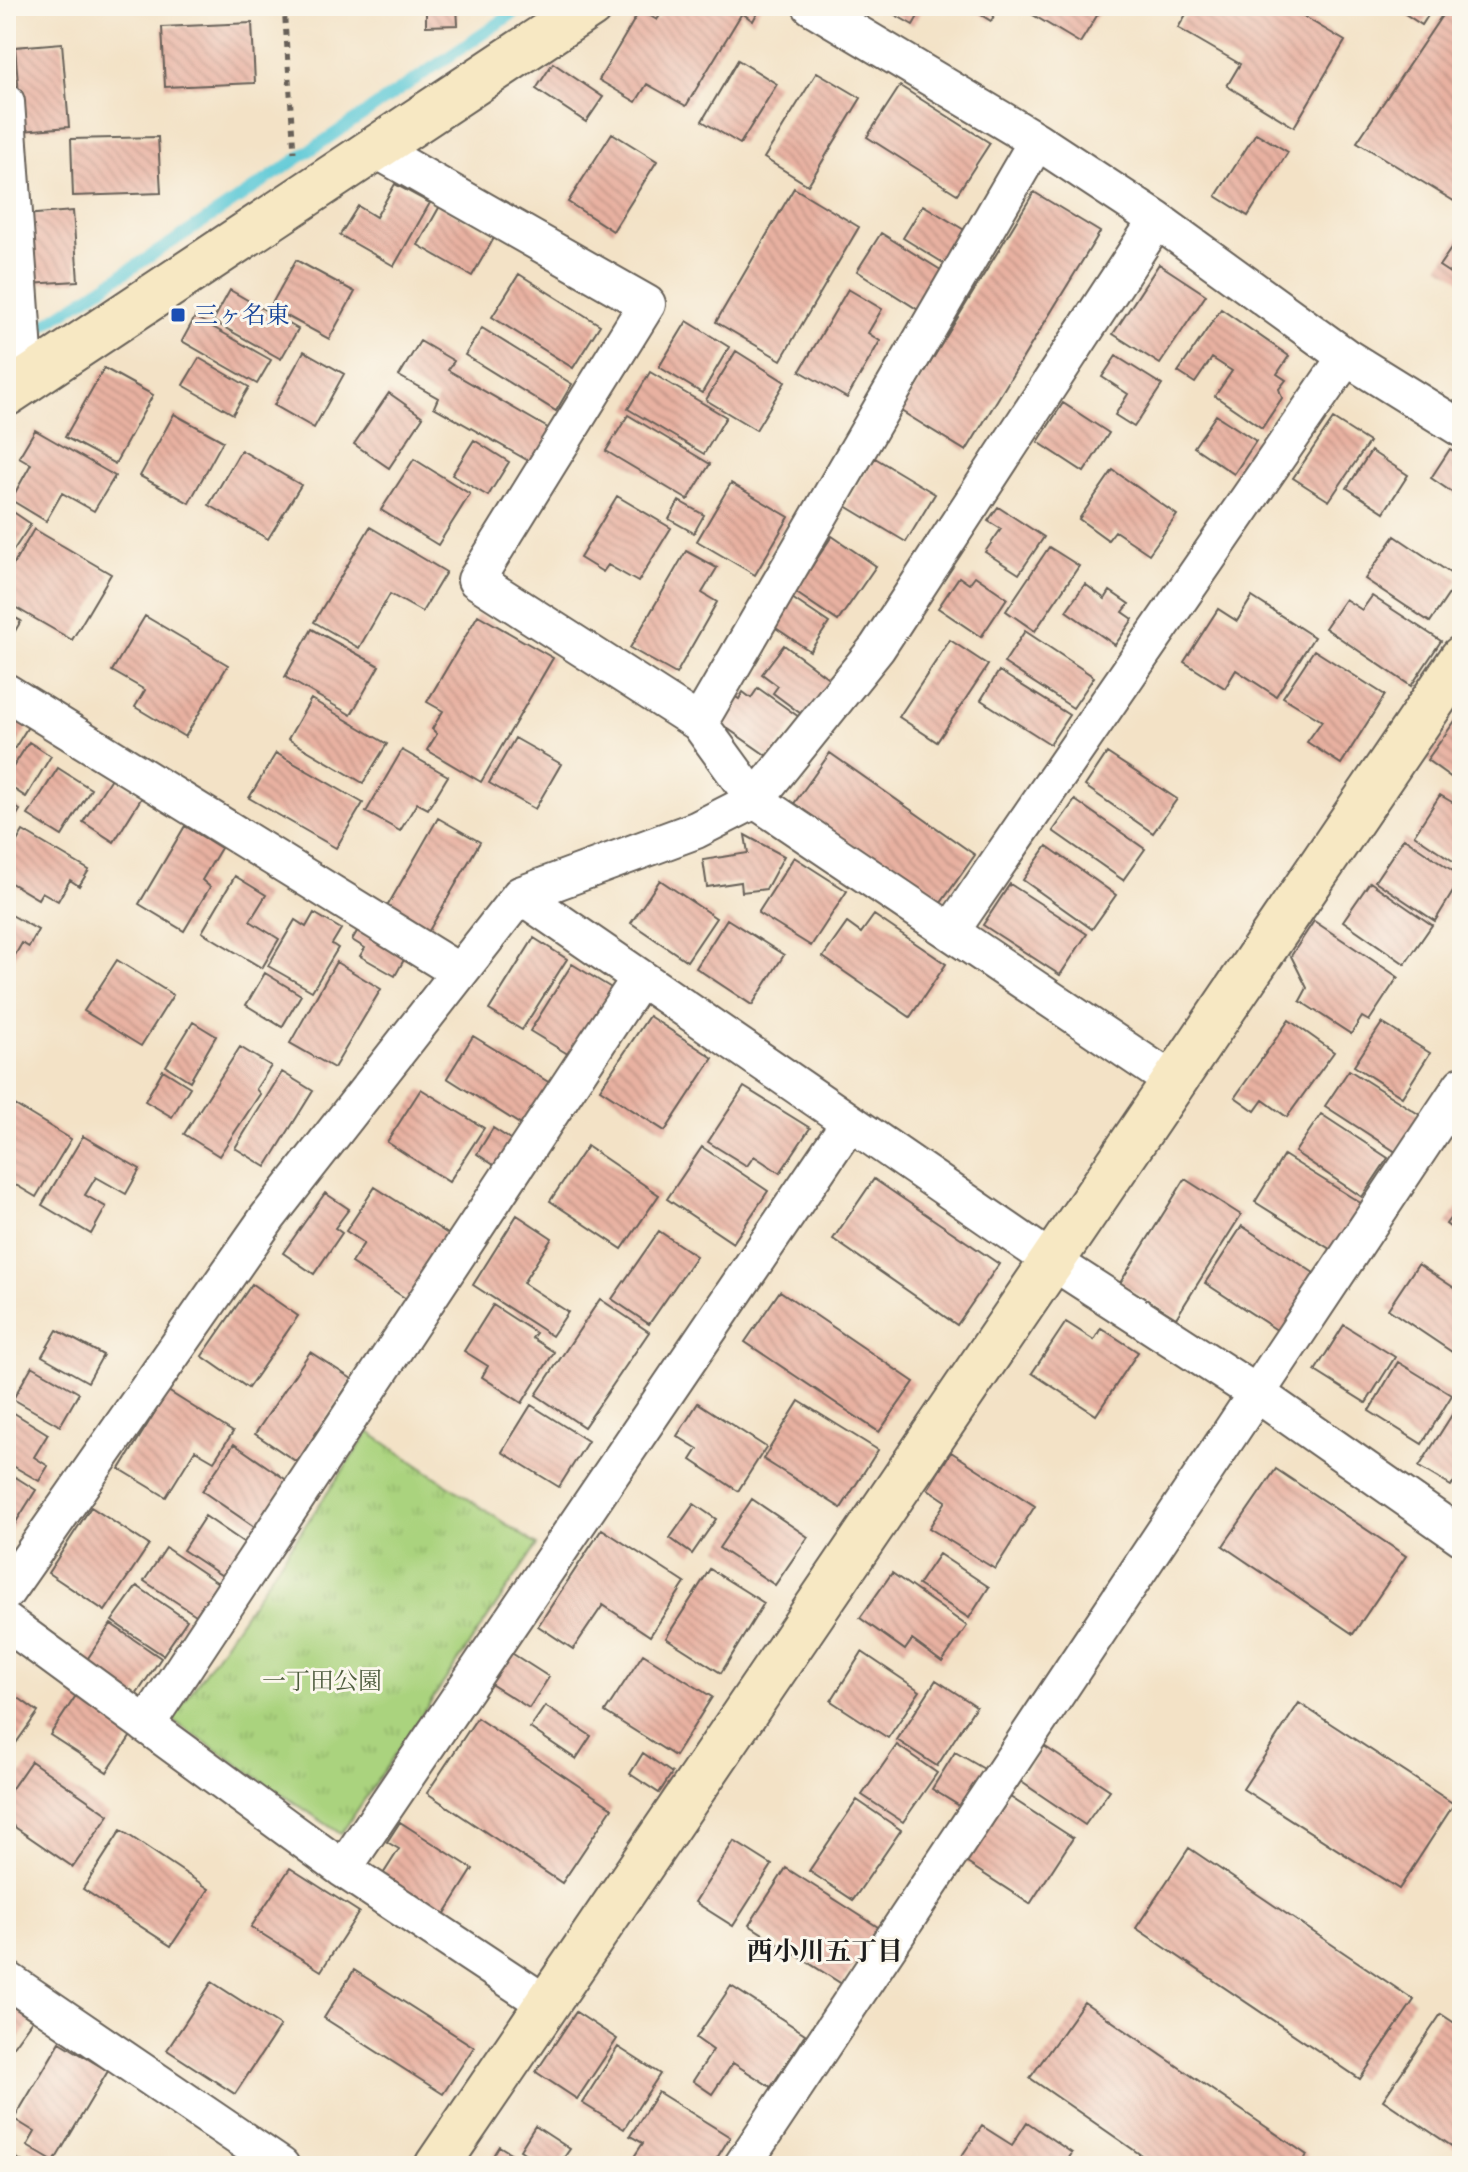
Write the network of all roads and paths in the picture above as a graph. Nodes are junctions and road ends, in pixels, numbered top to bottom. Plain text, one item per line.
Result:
1 (284, 6) edge
2 (590, 6) edge
3 (811, 6) edge
4 (6, 102) edge
5 (1037, 141) junction
6 (375, 149) junction
7 (297, 200) junction
8 (1157, 220) junction
9 (1346, 357) junction
10 (16, 388) edge
11 (1462, 429) edge
12 (1462, 658) edge
13 (6, 692) edge
14 (699, 723) junction
15 (755, 800) junction
16 (520, 895) junction
17 (951, 931) junction
18 (459, 972) junction
19 (640, 978) junction
20 (1175, 1083) junction
21 (1462, 1085) edge
22 (849, 1123) junction
23 (1052, 1261) junction
24 (1256, 1393) junction
25 (1461, 1534) edge
26 (6, 1592) edge
27 (6, 1622) edge
28 (146, 1725) junction
29 (343, 1869) junction
30 (6, 1979) edge
31 (545, 2003) junction
32 (281, 2166) edge
33 (437, 2166) edge
34 (742, 2166) edge

1 - 7 path
2 - 6 street
3 - 5 street
4 - 10 street
5 - 8 street
5 - 14 street
6 - 7 street
6 - 14 street
7 - 10 street
8 - 9 street
8 - 15 street
9 - 11 street
9 - 17 street
12 - 20 street
13 - 18 street
14 - 15 street
15 - 16 street
15 - 17 street
16 - 18 street
16 - 19 street
17 - 20 street
18 - 26 street
19 - 22 street
19 - 28 street
20 - 23 street
21 - 24 street
22 - 23 street
22 - 29 street
23 - 24 street
23 - 31 street
24 - 25 street
24 - 34 street
27 - 28 street
28 - 29 street
29 - 31 street
30 - 32 street
31 - 33 street

